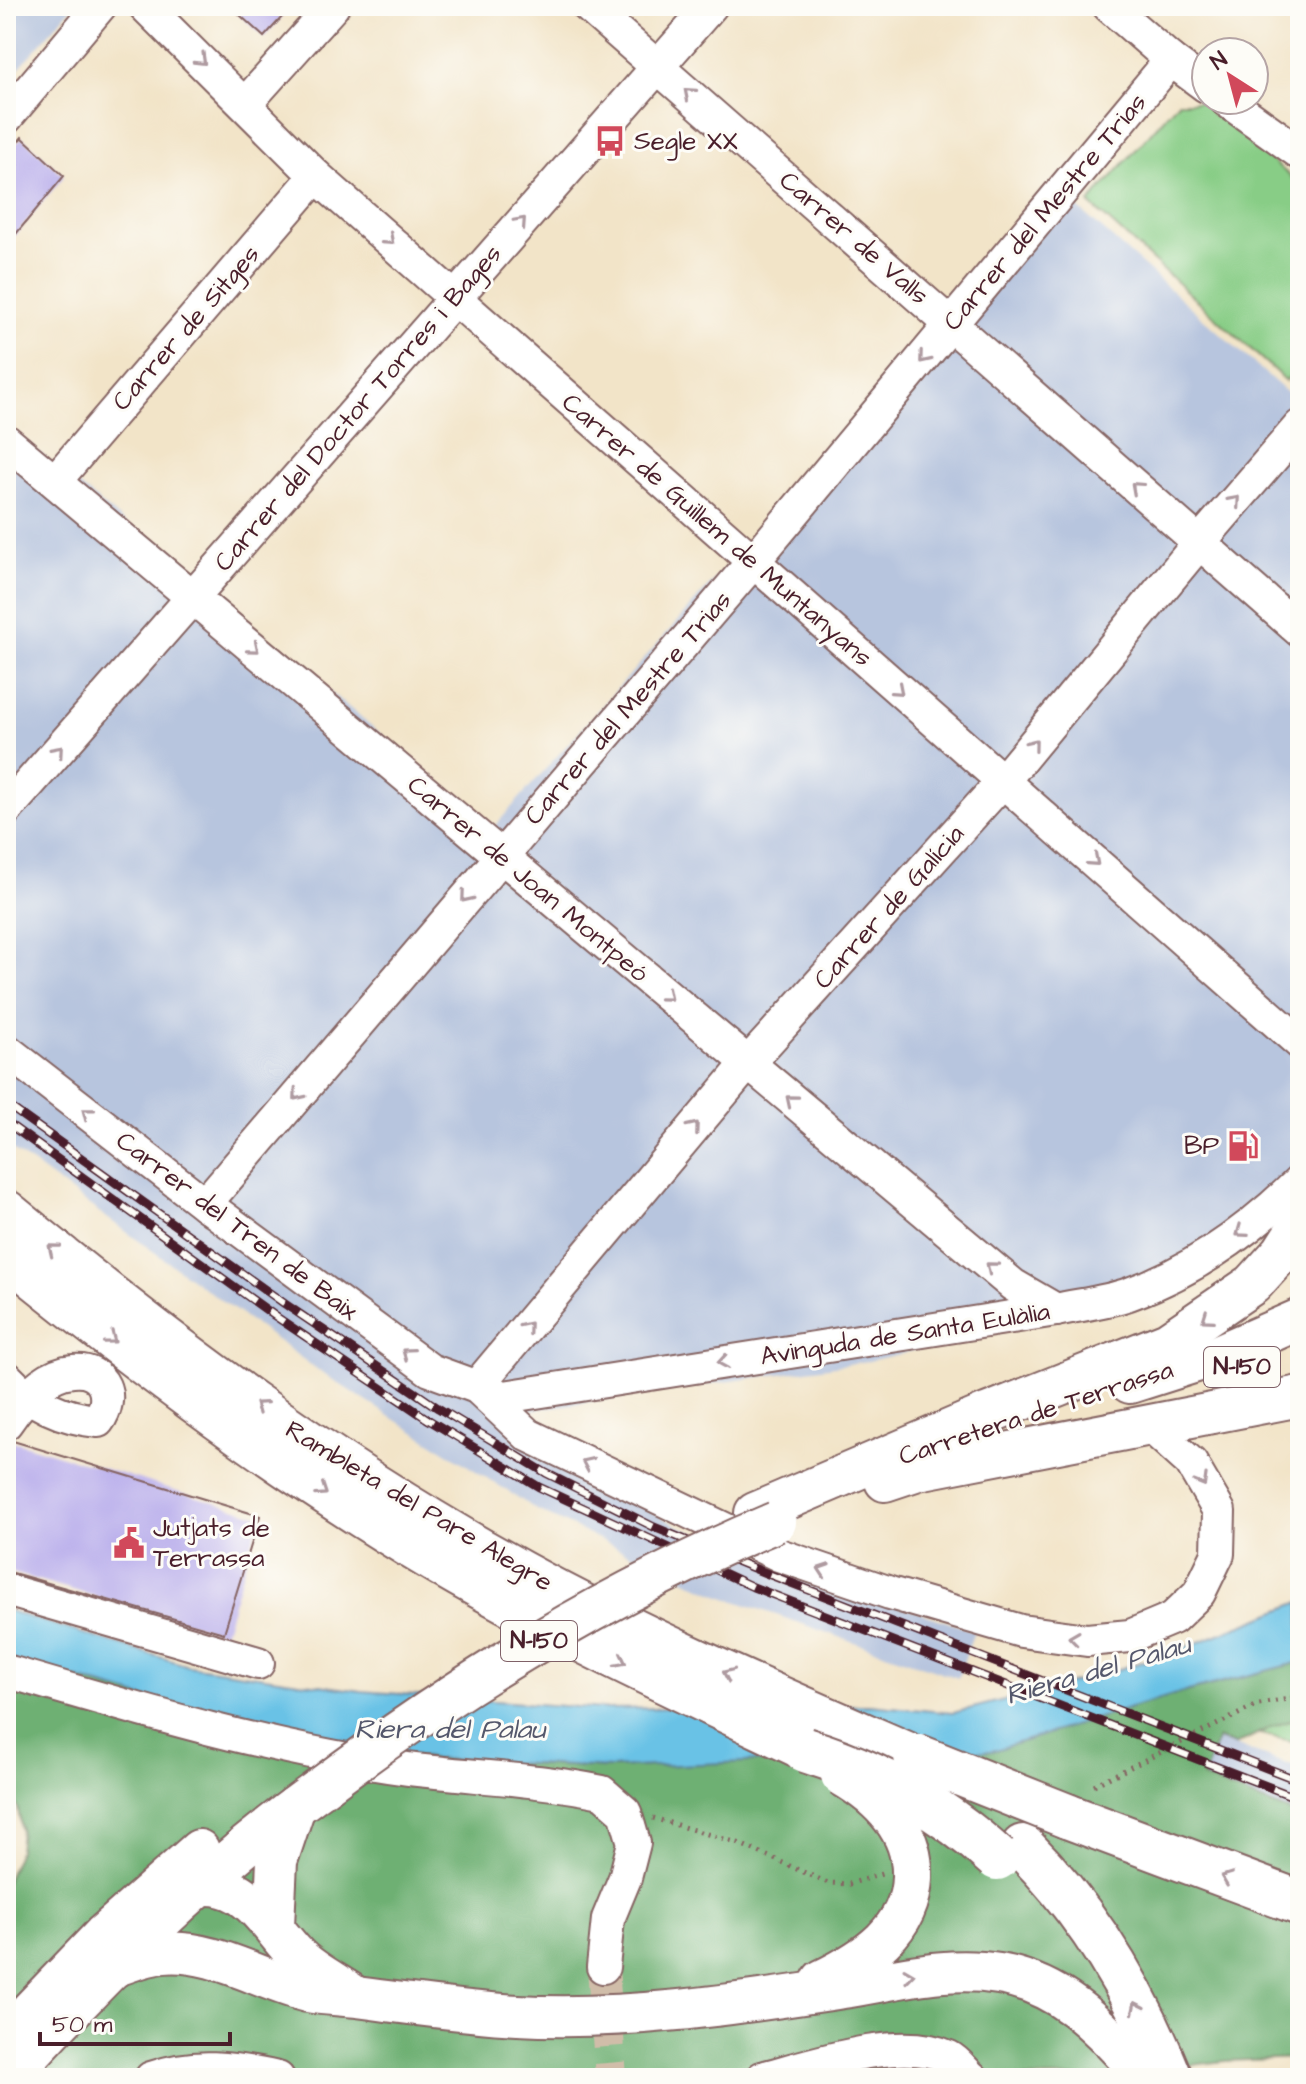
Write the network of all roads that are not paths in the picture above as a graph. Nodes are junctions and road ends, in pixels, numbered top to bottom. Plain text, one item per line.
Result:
1 (100, 6) edge
2 (145, 6) edge
3 (333, 6) edge
4 (588, 6) edge
5 (711, 6) edge
6 (1109, 6) edge
7 (1171, 60) junction
8 (659, 67) junction
9 (1190, 74) edge
10 (246, 103) junction
11 (1248, 116) edge
12 (6, 118) edge
13 (1300, 153) edge
14 (316, 176) junction
15 (454, 297) junction
16 (952, 324) junction
17 (1300, 426) edge
18 (6, 441) edge
19 (55, 481) junction
20 (1199, 543) junction
21 (752, 563) junction
22 (194, 598) junction
23 (1300, 631) edge
24 (1003, 781) junction
25 (6, 810) edge
26 (501, 856) junction
27 (1300, 1043) edge
28 (6, 1050) edge
29 (747, 1064) junction
30 (1300, 1181) edge
31 (205, 1204) junction
32 (6, 1210) edge
33 (1300, 1224) edge
34 (6, 1256) edge
35 (1056, 1310) junction
36 (1300, 1319) edge
37 (1300, 1344) edge
38 (477, 1386) junction
39 (15, 1387) edge
40 (1300, 1396) edge
41 (6, 1423) edge
42 (1149, 1425) junction
43 (918, 1470) junction
44 (860, 1471) junction
45 (765, 1518) junction
46 (6, 1590) edge
47 (258, 1663) dead end
48 (6, 1671) edge
49 (805, 1750) junction
50 (916, 1756) junction
51 (305, 1789) junction
52 (240, 1818) junction
53 (1010, 1853) junction
54 (198, 1885) junction
55 (1300, 1903) edge
56 (274, 1925) junction
57 (107, 1952) junction
58 (230, 1965) junction
59 (603, 1967) tunnel mouth
60 (777, 1995) junction
61 (357, 1997) junction
62 (14, 2064) edge
63 (1149, 2074) edge
64 (151, 2078) edge
65 (278, 2078) edge
66 (762, 2078) edge
67 (972, 2078) edge

1 - 12 street
2 -> 10 street, Carrer de Guillem de Muntanyans
3 - 10 street
4 - 8 street, Carrer de Valls
5 - 8 street, Carrer del Doctor Torres i Bages
6 - 7 street
7 - 9 street
7 - 16 street, Carrer del Mestre Trias
15 -> 8 street, Carrer del Doctor Torres i Bages
16 -> 8 street, Carrer de Valls
10 - 14 street, Carrer de Guillem de Muntanyans
11 - 13 street
14 -> 15 street, Carrer de Guillem de Muntanyans
14 - 19 street, Carrer de Sitges
15 - 21 street, Carrer de Guillem de Muntanyans
15 - 22 street, Carrer del Doctor Torres i Bages
20 -> 16 street, Carrer de Valls
16 -> 21 street, Carrer del Mestre Trias
20 -> 17 street, Carrer de Galícia
18 - 19 street, Carrer de Joan Montpeó
19 - 22 street, Carrer de Joan Montpeó
20 - 23 street, Carrer de Valls
24 -> 20 street, Carrer de Galícia
21 -> 24 street, Carrer de Guillem de Muntanyans
21 - 26 street, Carrer del Mestre Trias
25 -> 22 street, Carrer del Doctor Torres i Bages
22 -> 26 street, Carrer de Joan Montpeó
24 -> 27 street, Carrer de Guillem de Muntanyans
24 - 29 street, Carrer de Galícia
26 -> 29 street, Carrer de Joan Montpeó
26 -> 31 street, Carrer del Mestre Trias
31 -> 28 street, Carrer del Tren de Baix
35 -> 29 street, Carrer de Joan Montpeó
38 -> 29 street, Carrer de Galícia
30 -> 35 street, Avinguda de Santa Eulàlia
38 -> 31 street, Carrer del Tren de Baix
50 -> 32 main road, Rambleta del Pare Alegre
33 -> 44 main road
34 -> 49 main road, Rambleta del Pare Alegre
35 -> 38 street, Avinguda de Santa Eulàlia
36 - 44 main road, Carretera de Terrassa / N-150
37 - 43 main road, Carretera de Terrassa / N-150
42 -> 38 street
39 - 41 street
40 - 42 main road
42 - 43 main road
43 - 45 main road, N-150
44 - 45 main road, N-150
45 - 51 main road, N-150, bridge
46 - 47 street
48 - 59 street
49 - 53 highway, bridge
49 - 60 main road, Rambleta del Pare Alegre, bridge
50 - 53 highway
55 -> 50 highway, bridge
51 - 52 main road, N-150
51 - 54 main road, N-150
51 - 56 main road
52 - 54 main road
52 - 57 main road, N-150
53 - 63 highway
54 - 56 main road
54 - 57 main road
54 - 58 main road
56 - 61 main road
57 - 58 main road
57 - 62 main road, N-150
58 - 61 main road
60 - 61 main road
60 -> 63 main road
64 - 65 street
66 - 67 street

